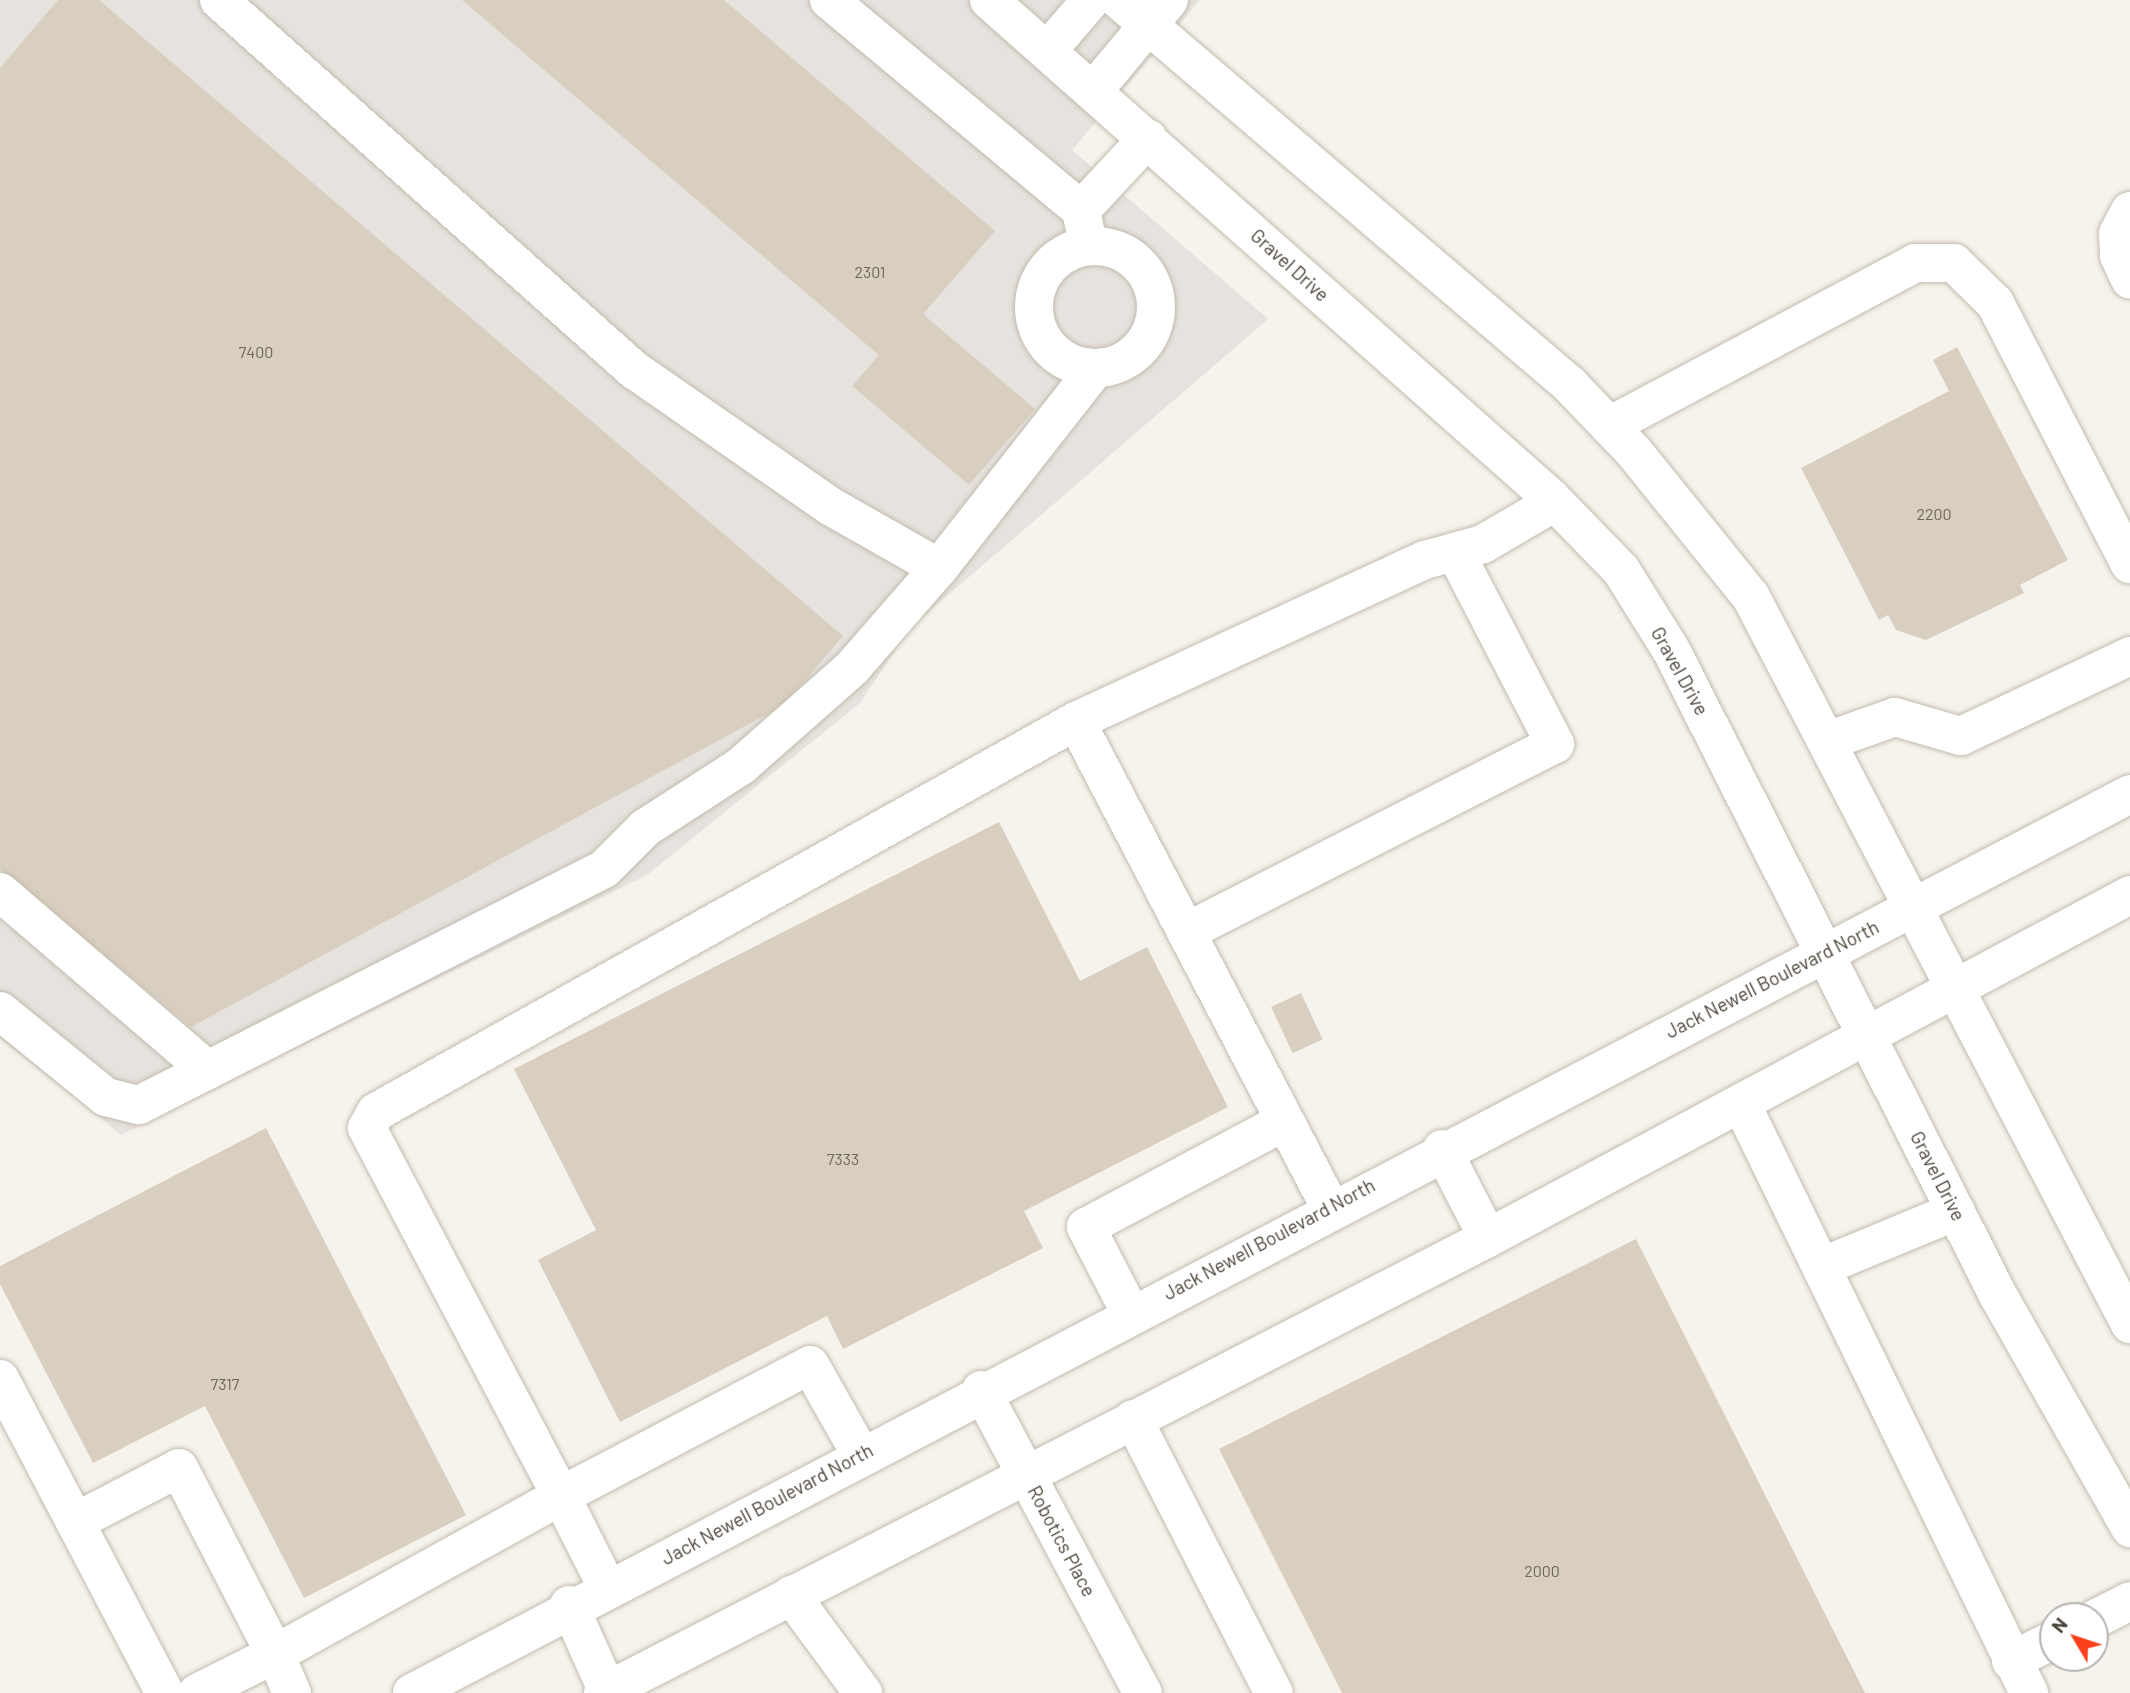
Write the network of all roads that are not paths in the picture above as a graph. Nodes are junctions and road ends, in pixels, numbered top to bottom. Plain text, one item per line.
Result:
1 (219, 0) edge
2 (829, 0) edge
3 (989, 0) edge
4 (1091, 0) edge
5 (1119, 0) edge
6 (1159, 12) edge
7 (1048, 50) junction
8 (1094, 90) junction
9 (1148, 138) junction
10 (2130, 211) edge
11 (1085, 228) junction
12 (2130, 280) edge
13 (1096, 368) junction
14 (1609, 426) junction
15 (1555, 502) junction
16 (1455, 552) junction
17 (2130, 564) edge
18 (939, 568) junction
19 (2130, 656) edge
20 (1076, 721) junction
21 (1830, 740) junction
22 (2130, 794) edge
23 (0, 892) edge
24 (2130, 895) edge
25 (1912, 906) junction
26 (1186, 932) junction
27 (1825, 951) junction
28 (1952, 990) junction
29 (0, 1011) edge
30 (1867, 1035) junction
31 (208, 1070) junction
32 (1741, 1103) junction
33 (1285, 1121) junction
34 (1442, 1149) junction
35 (1331, 1207) junction
36 (1956, 1211) junction
37 (1488, 1238) junction
38 (1821, 1267) junction
39 (1130, 1312) junction
40 (2130, 1324) edge
41 (0, 1380) edge
42 (981, 1390) junction
43 (1133, 1419) junction
44 (860, 1455) junction
45 (1026, 1473) junction
46 (561, 1496) junction
47 (75, 1522) junction
48 (2130, 1528) edge
49 (607, 1587) junction
50 (791, 1595) junction
51 (2130, 1601) edge
52 (569, 1605) junction
53 (2109, 1612) edge
54 (275, 1654) junction
55 (2039, 1656) edge
56 (2020, 1677) edge
57 (605, 1692) edge
58 (165, 1693) edge
59 (197, 1693) edge
60 (292, 1693) edge
61 (412, 1693) edge
62 (863, 1693) edge
63 (1143, 1693) edge
64 (1274, 1693) edge

1 - 18 street
2 - 11 street
3 - 7 street, Gravel Drive
4 - 7 street
5 - 6 street
6 - 8 street
6 - 14 street
7 - 8 street, Gravel Drive
8 - 9 street, Gravel Drive
9 - 11 street
9 - 15 street, Gravel Drive
10 - 12 street
11 - 13 street
11 - 13 street
13 - 18 street
14 - 17 street
14 - 21 street
15 - 16 street
15 - 27 street, Gravel Drive
16 - 20 street
16 - 26 street
18 - 31 street
19 - 21 street
20 - 26 street
20 - 46 street
21 - 25 street
22 - 25 street, Jack Newell Boulevard North
23 - 31 street
24 - 28 street
25 - 27 street, Jack Newell Boulevard North
25 - 28 street
26 - 33 street
27 - 30 street, Gravel Drive
27 - 34 street, Jack Newell Boulevard North
28 - 30 street
28 - 40 street
29 - 31 street
30 - 32 street
30 - 36 street, Gravel Drive
32 - 37 street
32 - 38 street
33 - 35 street
33 - 39 street
34 - 35 street, Jack Newell Boulevard North
34 - 37 street
35 - 39 street, Jack Newell Boulevard North
36 - 38 street
36 - 48 street, Gravel Drive
37 - 43 street
38 - 56 street
39 - 42 street, Jack Newell Boulevard North
41 - 47 street
42 - 44 street, Jack Newell Boulevard North
42 - 45 street, Robotics Place
43 - 45 street
43 - 64 street
44 - 46 street
44 - 49 street, Jack Newell Boulevard North
45 - 50 street
45 - 63 street, Robotics Place
46 - 49 street
46 - 54 street
47 - 54 street
47 - 58 street
49 - 52 street, Jack Newell Boulevard North
50 - 57 street
50 - 62 street
51 - 53 street
52 - 57 street
52 - 61 street, Jack Newell Boulevard North
54 - 59 street
54 - 60 street
55 - 56 street

